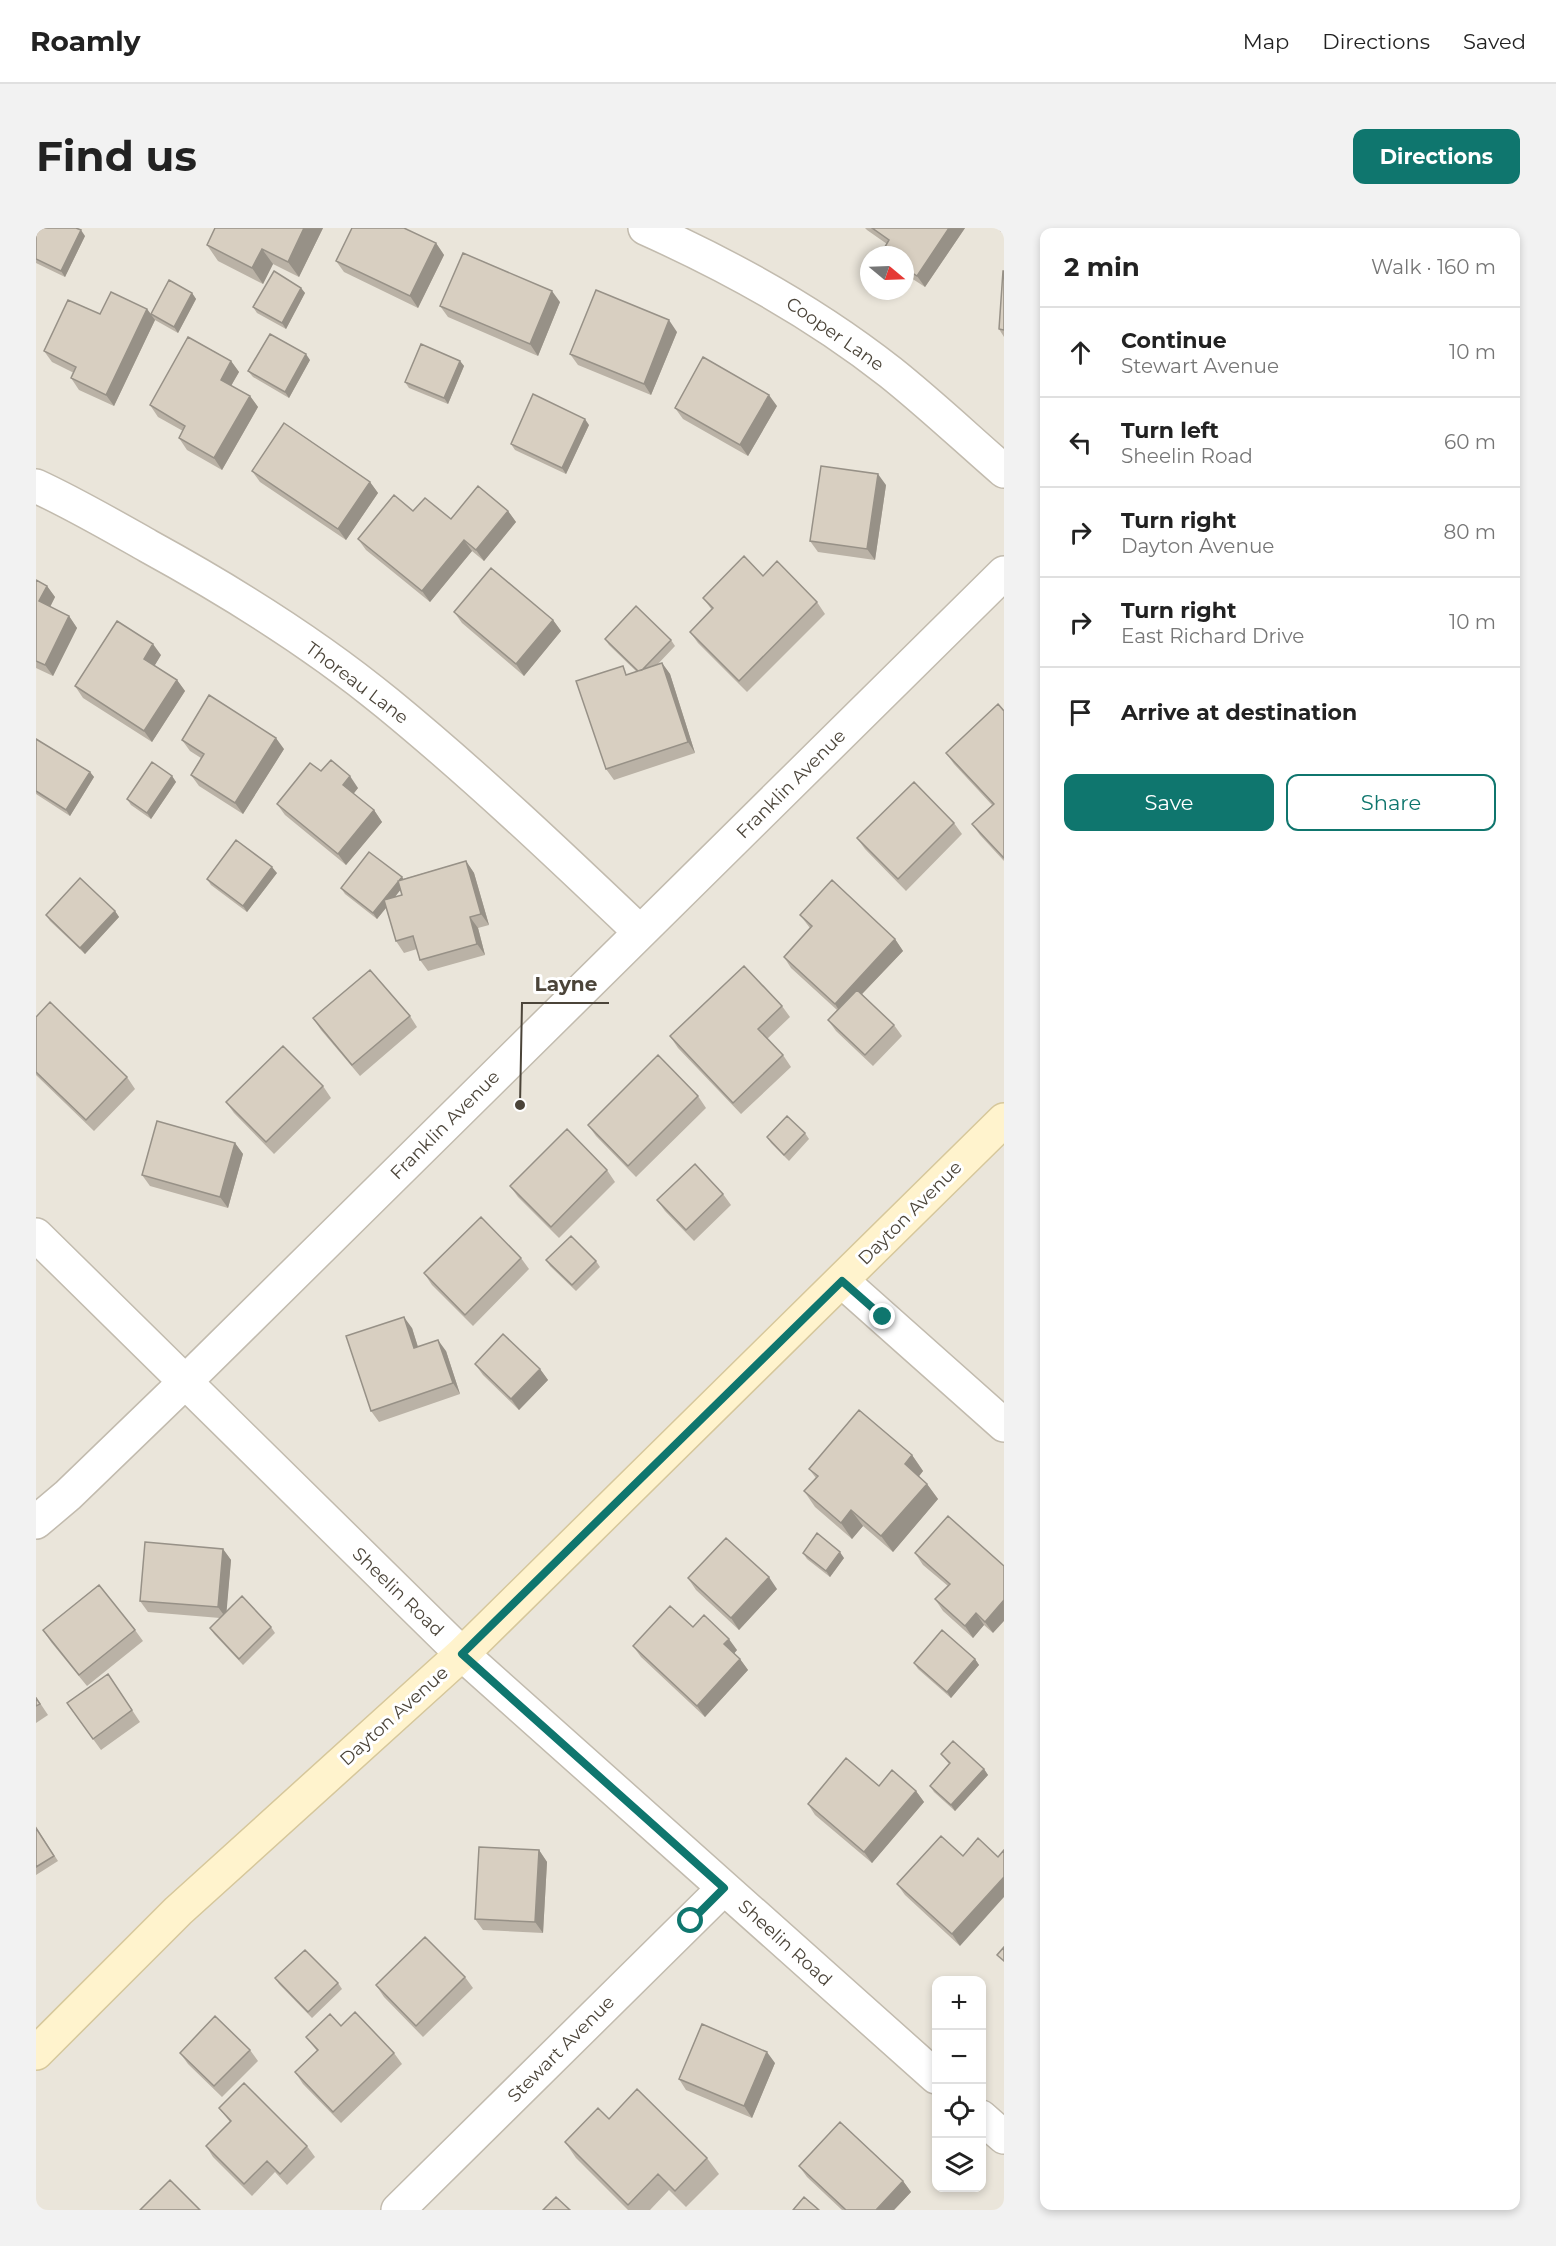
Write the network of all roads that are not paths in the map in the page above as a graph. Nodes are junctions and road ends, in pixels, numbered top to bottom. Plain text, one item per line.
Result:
1 (645, 228) edge
2 (1004, 471) edge
3 (36, 486) edge
4 (1004, 573) edge
5 (640, 932) junction
6 (1004, 1120) edge
7 (36, 1235) edge
8 (842, 1281) junction
9 (184, 1383) junction
10 (1004, 1425) edge
11 (36, 1522) edge
12 (462, 1654) junction
13 (724, 1888) junction
14 (36, 2053) edge
15 (932, 2073) edge
16 (986, 2122) edge
17 (1004, 2138) edge
18 (398, 2210) edge

1 - 2 street, Cooper Lane
3 - 5 street, Thoreau Lane
4 - 5 street, Franklin Avenue
5 - 9 street, Franklin Avenue
6 - 8 main road, Dayton Avenue
7 - 9 street, Sheelin Road
8 - 10 street
8 - 12 main road, Dayton Avenue
9 - 11 street, Franklin Avenue
9 - 12 street, Sheelin Road
12 - 13 street, Sheelin Road
12 - 14 main road, Dayton Avenue
13 - 15 street, Sheelin Road
13 - 18 street, Stewart Avenue
16 - 17 street

